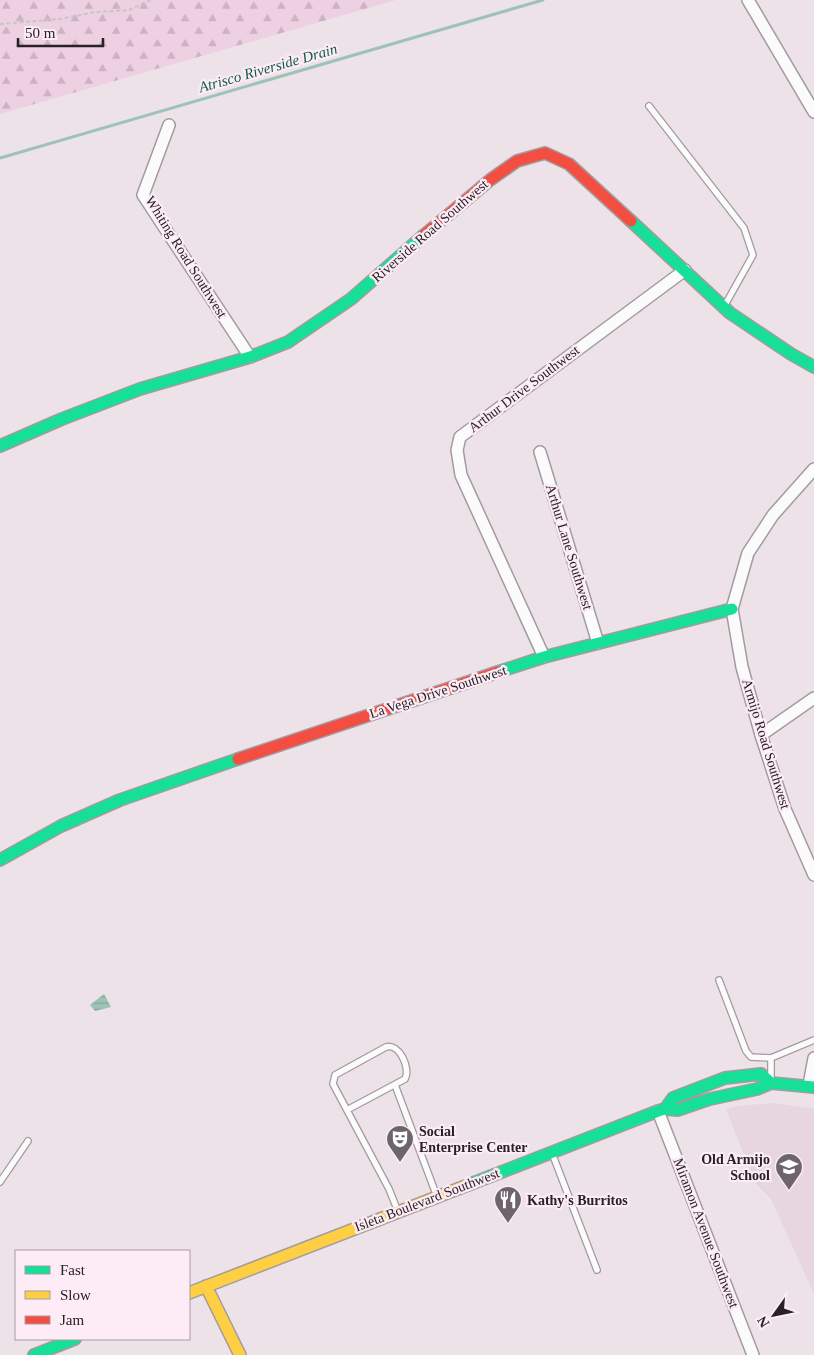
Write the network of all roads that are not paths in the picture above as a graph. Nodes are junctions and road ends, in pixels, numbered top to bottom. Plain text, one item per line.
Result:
1 (748, 0) edge
2 (649, 106) dead end
3 (814, 112) edge
4 (169, 125) dead end
5 (685, 270) junction
6 (724, 307) junction
7 (250, 357) junction
8 (814, 367) edge
9 (0, 446) edge
10 (540, 452) dead end
11 (814, 469) edge
12 (732, 609) junction
13 (598, 643) junction
14 (544, 657) junction
15 (814, 698) edge
16 (761, 735) junction
17 (0, 859) edge
18 (814, 875) edge
19 (719, 980) dead end
20 (814, 1040) edge
21 (771, 1058) junction
22 (814, 1058) edge
23 (771, 1082) junction
24 (395, 1085) junction
25 (811, 1086) edge
26 (347, 1110) junction
27 (662, 1110) junction
28 (28, 1142) dead end
29 (551, 1152) junction
30 (0, 1182) edge
31 (437, 1196) junction
32 (398, 1211) junction
33 (597, 1270) dead end
34 (206, 1286) junction
35 (190, 1293) edge
36 (72, 1340) edge
37 (34, 1355) edge
38 (240, 1355) edge
39 (753, 1355) edge

1 - 3 street
2 - 6 lane
4 - 7 street, Whiting Road Southwest
5 - 6 street, Riverside Road Southwest
5 - 7 street, Riverside Road Southwest
5 - 14 street, Arthur Drive Southwest
6 - 8 street, Riverside Road Southwest
7 - 9 street, Riverside Road Southwest
10 - 13 street, Arthur Lane Southwest
11 - 12 street
12 - 13 street, La Vega Drive Southwest
12 - 16 street, Armijo Road Southwest
13 - 14 street, La Vega Drive Southwest
14 - 17 street, La Vega Drive Southwest
15 - 16 street
16 - 18 street, Armijo Road Southwest
19 - 21 lane
20 - 21 lane
21 - 23 lane
22 - 25 street
23 - 25 street, Isleta Boulevard Southwest
23 - 27 street, Isleta Boulevard Southwest
23 - 27 street, Isleta Boulevard Southwest
24 - 26 lane
24 - 26 lane
24 - 31 lane
26 - 32 lane
27 - 29 street, Isleta Boulevard Southwest
27 - 39 street, Miramon Avenue Southwest
28 - 30 lane
29 - 31 street, Isleta Boulevard Southwest
29 - 33 lane
31 - 32 street, Isleta Boulevard Southwest
32 - 34 street, Isleta Boulevard Southwest
34 - 35 street, Isleta Boulevard Southwest
34 - 38 street
36 - 37 street

